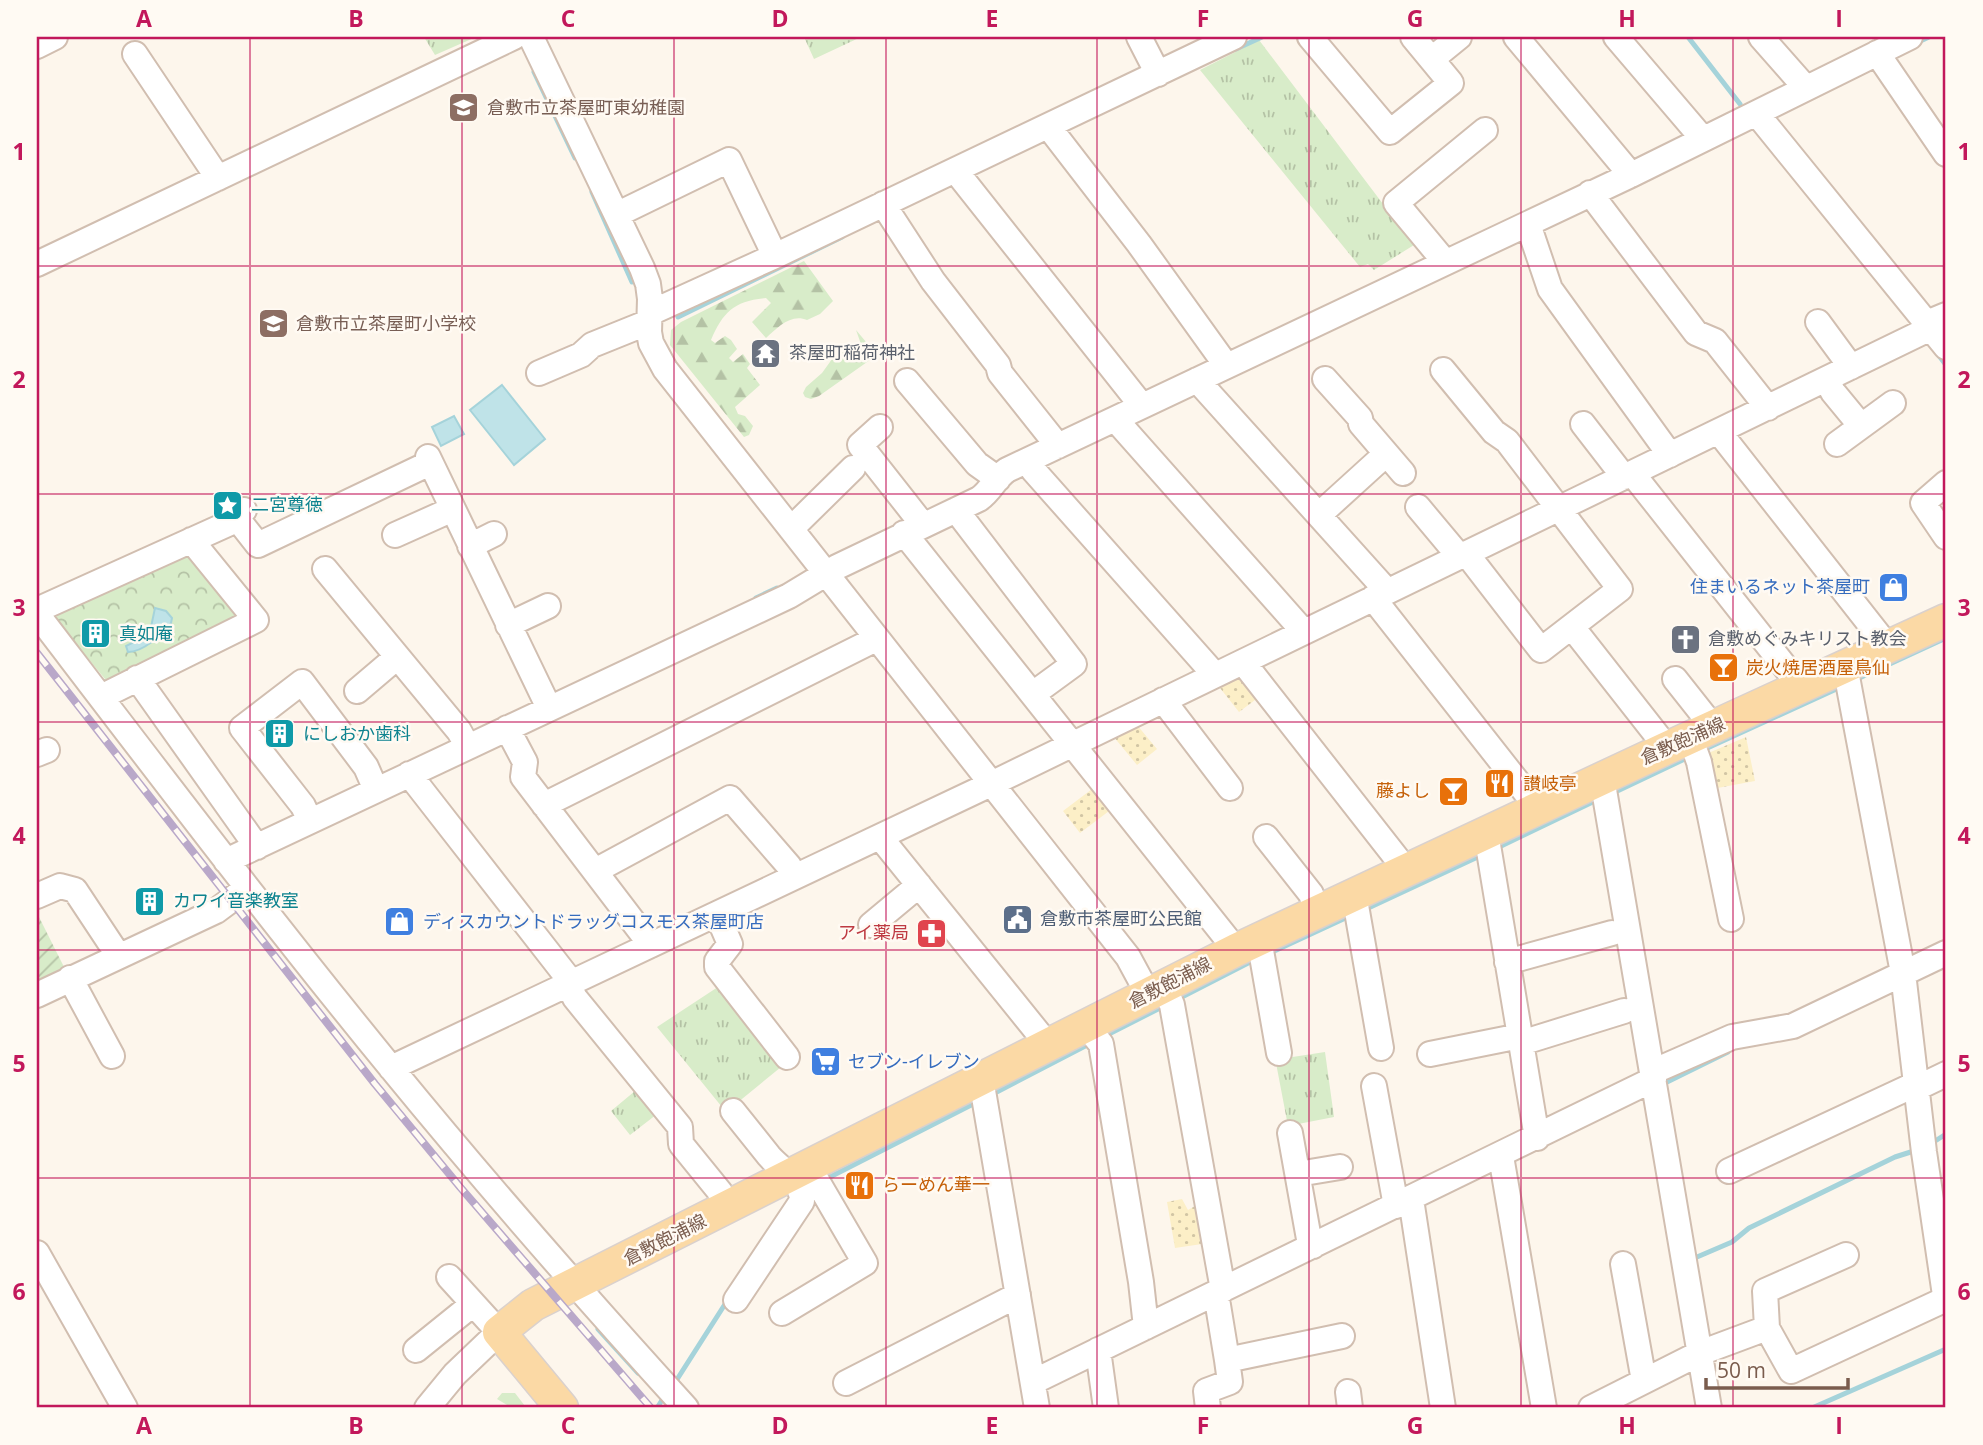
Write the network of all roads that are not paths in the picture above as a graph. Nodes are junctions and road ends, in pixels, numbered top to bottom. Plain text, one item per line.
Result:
1 (55, 37) edge
2 (514, 37) edge
3 (531, 37) edge
4 (1139, 37) edge
5 (1310, 37) edge
6 (1413, 37) edge
7 (1459, 37) edge
8 (1516, 37) edge
9 (1616, 37) edge
10 (1761, 37) edge
11 (1910, 37) edge
12 (1222, 39) edge
13 (37, 46) edge
14 (135, 54) dead end
15 (1880, 58) junction
16 (1432, 59) junction
17 (1158, 74) junction
18 (1805, 87) junction
19 (1757, 114) junction
20 (1048, 127) junction
21 (1485, 130) dead end
22 (1703, 139) junction
23 (1946, 154) edge
24 (214, 171) junction
25 (1631, 175) junction
26 (960, 176) junction
27 (1593, 198) junction
28 (886, 209) junction
29 (618, 214) junction
30 (1529, 228) junction
31 (775, 256) junction
32 (1445, 262) junction
33 (37, 264) edge
34 (650, 317) junction
35 (1818, 322) dead end
36 (1941, 330) edge
37 (1226, 365) junction
38 (1851, 367) junction
39 (1443, 370) dead end
40 (539, 373) dead end
41 (1325, 379) dead end
42 (907, 381) dead end
43 (1200, 383) junction
44 (1829, 385) junction
45 (1893, 403) dead end
46 (1142, 406) junction
47 (1768, 408) junction
48 (1118, 424) junction
49 (1583, 424) dead end
50 (1861, 426) junction
51 (880, 427) dead end
52 (1722, 437) junction
53 (1837, 444) dead end
54 (1058, 446) junction
55 (1386, 454) junction
56 (1670, 455) junction
57 (1030, 465) junction
58 (853, 468) dead end
59 (1403, 473) dead end
60 (1633, 478) junction
61 (998, 479) junction
62 (1946, 483) edge
63 (1418, 507) dead end
64 (453, 509) junction
65 (956, 510) junction
66 (1562, 512) junction
67 (1320, 514) junction
68 (791, 529) junction
69 (914, 529) junction
70 (494, 534) dead end
71 (395, 535) dead end
72 (1946, 537) edge
73 (191, 540) junction
74 (470, 546) junction
75 (1467, 557) junction
76 (325, 569) dead end
77 (827, 574) junction
78 (1379, 600) junction
79 (548, 606) dead end
80 (37, 612) edge
81 (1946, 620) edge
82 (508, 625) junction
83 (1572, 627) junction
84 (1304, 632) junction
85 (876, 639) junction
86 (1888, 647) junction
87 (397, 657) junction
88 (1246, 665) junction
89 (1215, 675) junction
90 (136, 678) junction
91 (1847, 678) junction
92 (1675, 679) dead end
93 (1801, 687) junction
94 (357, 691) dead end
95 (1033, 694) junction
96 (101, 697) junction
97 (545, 702) junction
98 (1166, 705) junction
99 (507, 728) junction
100 (464, 740) junction
101 (1693, 744) junction
102 (1076, 747) junction
103 (409, 774) junction
104 (373, 784) junction
105 (991, 784) junction
106 (1230, 788) dead end
107 (1604, 791) junction
108 (544, 805) junction
109 (1538, 808) junction
110 (307, 814) junction
111 (1266, 837) dead end
112 (883, 840) junction
113 (253, 841) junction
114 (1488, 846) junction
115 (226, 861) junction
116 (1406, 870) junction
117 (595, 871) junction
118 (793, 877) junction
119 (919, 885) junction
120 (247, 888) junction
121 (37, 895) edge
122 (1356, 907) junction
123 (1317, 912) junction
124 (720, 919) junction
125 (1731, 919) dead end
126 (871, 925) dead end
127 (1612, 933) dead end
128 (652, 945) junction
129 (1255, 951) junction
130 (1946, 953) edge
131 (118, 956) junction
132 (1507, 962) junction
133 (1903, 973) junction
134 (70, 978) junction
135 (571, 989) junction
136 (37, 995) edge
137 (1163, 996) junction
138 (1624, 1011) dead end
139 (1094, 1035) junction
140 (1520, 1040) junction
141 (1048, 1045) junction
142 (1381, 1048) dead end
143 (1279, 1053) dead end
144 (1430, 1054) dead end
145 (112, 1056) dead end
146 (787, 1057) dead end
147 (391, 1068) junction
148 (1946, 1074) edge
149 (1653, 1076) junction
150 (1917, 1086) junction
151 (984, 1092) junction
152 (1383, 1092) dead end
153 (733, 1111) dead end
154 (1290, 1133) dead end
155 (1537, 1138) junction
156 (1931, 1158) edge
157 (1502, 1161) junction
158 (1340, 1167) dead end
159 (1729, 1171) dead end
160 (1298, 1174) junction
161 (806, 1182) junction
162 (1408, 1204) junction
163 (727, 1208) junction
164 (1941, 1226) edge
165 (1313, 1246) junction
166 (37, 1253) edge
167 (1846, 1255) dead end
168 (1623, 1264) dead end
169 (449, 1277) dead end
170 (573, 1284) junction
171 (1018, 1295) junction
172 (1946, 1295) edge
173 (1219, 1297) junction
174 (736, 1300) dead end
175 (473, 1304) junction
176 (782, 1313) dead end
177 (1146, 1327) junction
178 (1767, 1328) junction
179 (499, 1332) junction
180 (1342, 1336) dead end
181 (415, 1350) dead end
182 (1098, 1350) junction
183 (1700, 1353) junction
184 (1227, 1360) junction
185 (1644, 1381) junction
186 (1033, 1382) junction
187 (846, 1383) dead end
188 (125, 1408) edge
189 (427, 1408) edge
190 (562, 1408) edge
191 (686, 1408) edge
192 (1037, 1408) edge
193 (1106, 1408) edge
194 (1208, 1408) edge
195 (1443, 1408) edge
196 (1544, 1408) edge
197 (1591, 1408) edge
198 (1709, 1408) edge

1 - 13 street
2 - 24 street
3 - 29 street
4 - 17 street
5 - 16 street
6 - 16 street
7 - 16 street
8 - 25 street
9 - 22 street
10 - 18 street
11 - 15 street
12 - 17 street
14 - 24 street
15 - 18 street
15 - 23 street
17 - 20 street
18 - 19 street
19 - 22 street
19 - 36 street
20 - 26 street
20 - 37 street
21 - 32 street
22 - 25 street
24 - 33 street
25 - 27 street
26 - 28 street
26 - 46 street
27 - 30 street
27 - 47 street
28 - 31 street
28 - 54 street
29 - 31 street
29 - 34 street
30 - 32 street
30 - 56 street
31 - 34 street
32 - 37 street
34 - 40 street
34 - 68 street
35 - 38 street
36 - 38 street
37 - 43 street
38 - 44 street
39 - 66 street
41 - 55 street
42 - 61 street
43 - 46 street
43 - 67 street
44 - 47 street
44 - 50 street
45 - 50 street
46 - 48 street
47 - 52 street
48 - 54 street
48 - 84 street
49 - 60 street
50 - 53 street
51 - 69 street
52 - 56 street
52 - 86 street
54 - 57 street
55 - 59 street
55 - 67 street
56 - 60 street
57 - 61 street
57 - 89 street
58 - 68 street
60 - 66 street
60 - 93 street
61 - 65 street
62 - 72 street
63 - 75 street
64 - 71 street
64 - 73 street
64 - 74 street
65 - 69 street
65 - 95 street
66 - 75 street
66 - 83 street
67 - 78 street
68 - 77 street
69 - 77 street
69 - 95 street
70 - 74 street
73 - 80 street
73 - 90 street
74 - 82 street
75 - 78 street
75 - 83 street
76 - 87 street
77 - 85 street
77 - 97 street
78 - 84 street
78 - 109 street
79 - 82 street
80 - 96 street
81 - 86 main road, 倉敷飽浦線
82 - 97 street
83 - 101 street
84 - 88 street
85 - 105 street
85 - 108 street
86 - 91 main road, 倉敷飽浦線
87 - 94 street
87 - 100 street
88 - 89 street
88 - 116 street
89 - 98 street
90 - 96 street
90 - 113 street
91 - 93 main road, 倉敷飽浦線
91 - 133 street
92 - 101 street
93 - 101 main road, 倉敷飽浦線
95 - 102 street
96 - 115 street
97 - 99 street
98 - 102 street
98 - 106 street
99 - 100 street
99 - 108 street
100 - 103 street
101 - 107 main road, 倉敷飽浦線
101 - 125 street
102 - 105 street
102 - 129 street
103 - 104 street
103 - 135 street
104 - 110 street
104 - 110 street
105 - 112 street
105 - 137 street
107 - 109 main road, 倉敷飽浦線
107 - 149 street
108 - 117 street
109 - 114 main road, 倉敷飽浦線
110 - 113 street
111 - 123 street
112 - 118 street
112 - 119 street
113 - 115 street
114 - 116 main road, 倉敷飽浦線
114 - 132 street
115 - 120 street
116 - 122 main road, 倉敷飽浦線
117 - 118 street
117 - 128 street
118 - 124 street
119 - 126 street
119 - 141 street
120 - 131 street
120 - 147 street
121 - 131 street
122 - 123 main road, 倉敷飽浦線
122 - 142 street
123 - 129 main road, 倉敷飽浦線
124 - 128 street
124 - 146 street
127 - 132 street
128 - 135 street
129 - 137 main road, 倉敷飽浦線
129 - 143 street
130 - 133 street
131 - 134 street
132 - 140 street
133 - 149 street
133 - 150 street
134 - 136 street
134 - 145 street
135 - 147 street
135 - 163 street
137 - 139 main road, 倉敷飽浦線
137 - 173 street
138 - 140 street
139 - 141 main road, 倉敷飽浦線
139 - 177 street
140 - 144 street
140 - 155 street
141 - 151 main road, 倉敷飽浦線
147 - 170 street
148 - 150 street
149 - 155 street
149 - 183 street
150 - 156 street
150 - 159 street
151 - 161 main road, 倉敷飽浦線
151 - 171 street
152 - 162 street
153 - 161 street
154 - 160 street
155 - 157 street
156 - 164 street
157 - 162 street
157 - 196 street
158 - 160 street
160 - 165 street
161 - 163 main road, 倉敷飽浦線
161 - 174 street
161 - 176 street
162 - 165 street
162 - 195 street
163 - 170 main road, 倉敷飽浦線
164 - 172 street
165 - 173 street
166 - 188 street
167 - 178 street
168 - 185 street
169 - 175 street
170 - 179 main road, 倉敷飽浦線
170 - 191 street
171 - 186 street
171 - 187 street
172 - 178 street
173 - 177 street
173 - 184 street
175 - 179 street
175 - 181 street
177 - 182 street
178 - 183 street
179 - 189 street
179 - 190 main road
180 - 184 street
182 - 186 street
182 - 193 street
183 - 185 street
183 - 198 street
184 - 194 street
185 - 197 street
186 - 192 street

